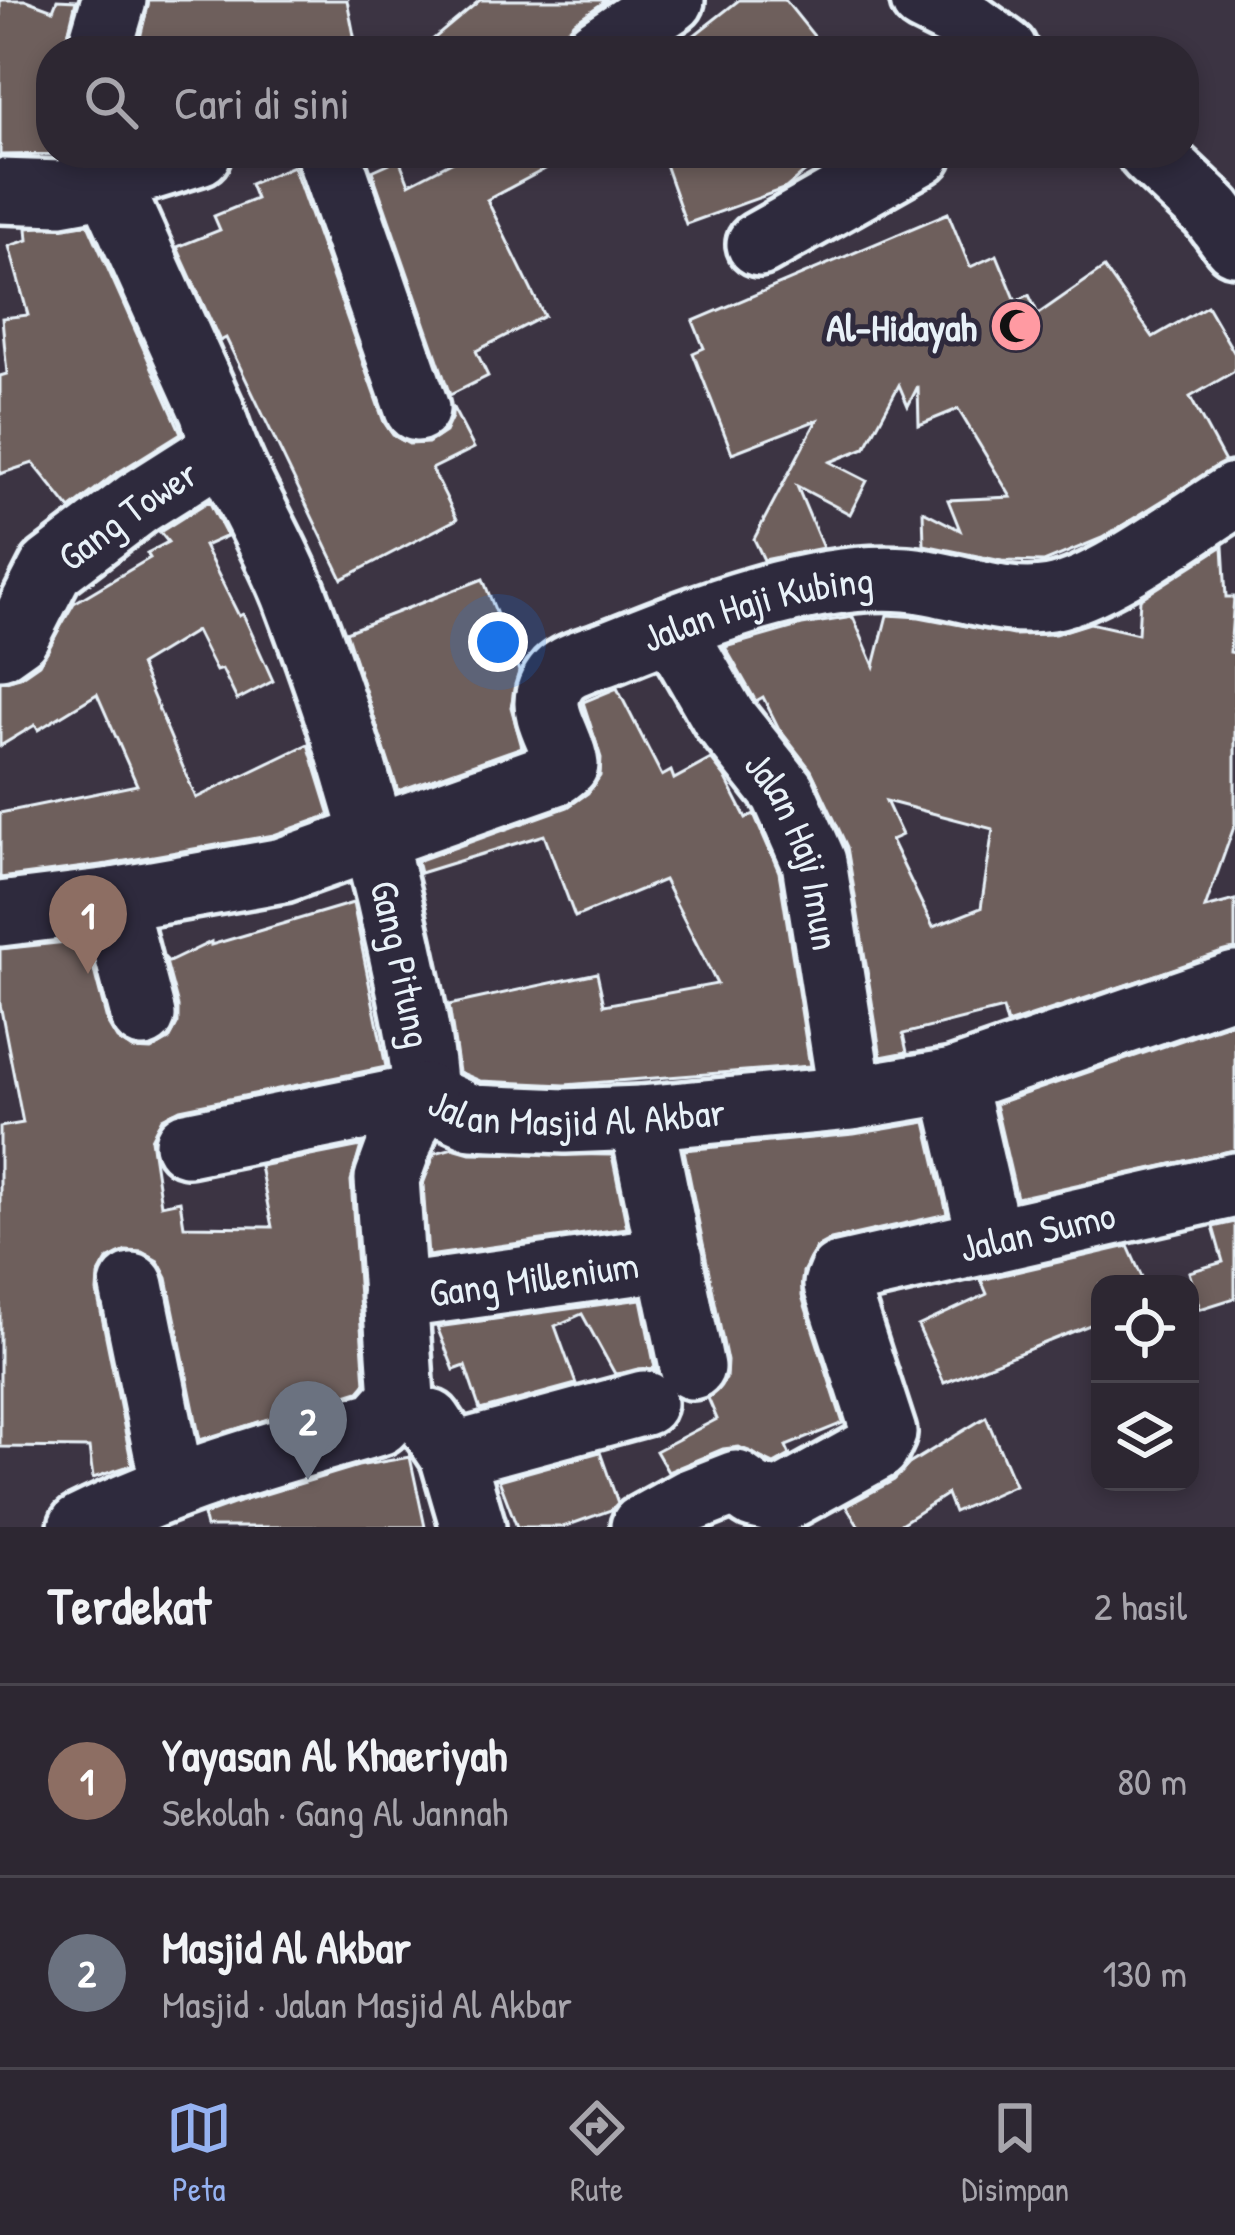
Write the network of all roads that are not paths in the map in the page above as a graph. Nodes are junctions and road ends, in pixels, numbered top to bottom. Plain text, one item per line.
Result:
1 (114, 0) edge
2 (672, 0) edge
3 (923, 0) edge
4 (103, 36) edge
5 (618, 36) edge
6 (984, 36) edge
7 (125, 168) edge
8 (333, 168) edge
9 (893, 168) edge
10 (1166, 168) edge
11 (90, 175) edge
12 (0, 191) edge
13 (1235, 243) edge
14 (759, 244) dead end
15 (417, 409) dead end
16 (223, 449) junction
17 (1235, 496) edge
18 (672, 628) junction
19 (0, 647) edge
20 (375, 835) junction
21 (113, 900) junction
22 (0, 914) edge
23 (1235, 984) edge
24 (143, 1015) dead end
25 (953, 1081) junction
26 (425, 1096) junction
27 (850, 1097) junction
28 (641, 1118) junction
29 (187, 1144) dead end
30 (1235, 1185) edge
31 (990, 1241) junction
32 (671, 1258) junction
33 (131, 1286) dead end
34 (394, 1297) junction
35 (402, 1397) junction
36 (452, 1455) junction
37 (133, 1510) edge
38 (473, 1527) edge
39 (643, 1527) edge

1 - 4 street
2 - 5 street
3 - 6 street
7 - 11 street
8 - 15 street
9 - 14 street
10 - 13 street
11 - 12 street
11 - 16 street, Gang Pitung
16 - 19 street, Gang Tower
16 - 20 street, Gang Pitung
17 - 18 street, Jalan Haji Kubing
18 - 20 street, Jalan Haji Kubing
18 - 27 street, Jalan Haji Imun
20 - 21 street
20 - 26 street, Gang Pitung
21 - 22 street
21 - 24 street
23 - 25 street, Jalan Masjid Al Akbar
25 - 27 street, Jalan Masjid Al Akbar
25 - 31 street
26 - 28 street, Jalan Masjid Al Akbar
26 - 29 street
26 - 34 street, Jalan Masjid Al Akbar
27 - 28 street, Jalan Masjid Al Akbar
28 - 32 street, Gang Millenium
30 - 31 street, Jalan Sumo
31 - 39 street, Jalan Sumo
32 - 34 street, Gang Millenium
32 - 36 street, Gang Millenium
33 - 37 street
34 - 35 street, Jalan Masjid Al Akbar
35 - 36 street
35 - 37 street
36 - 38 street

